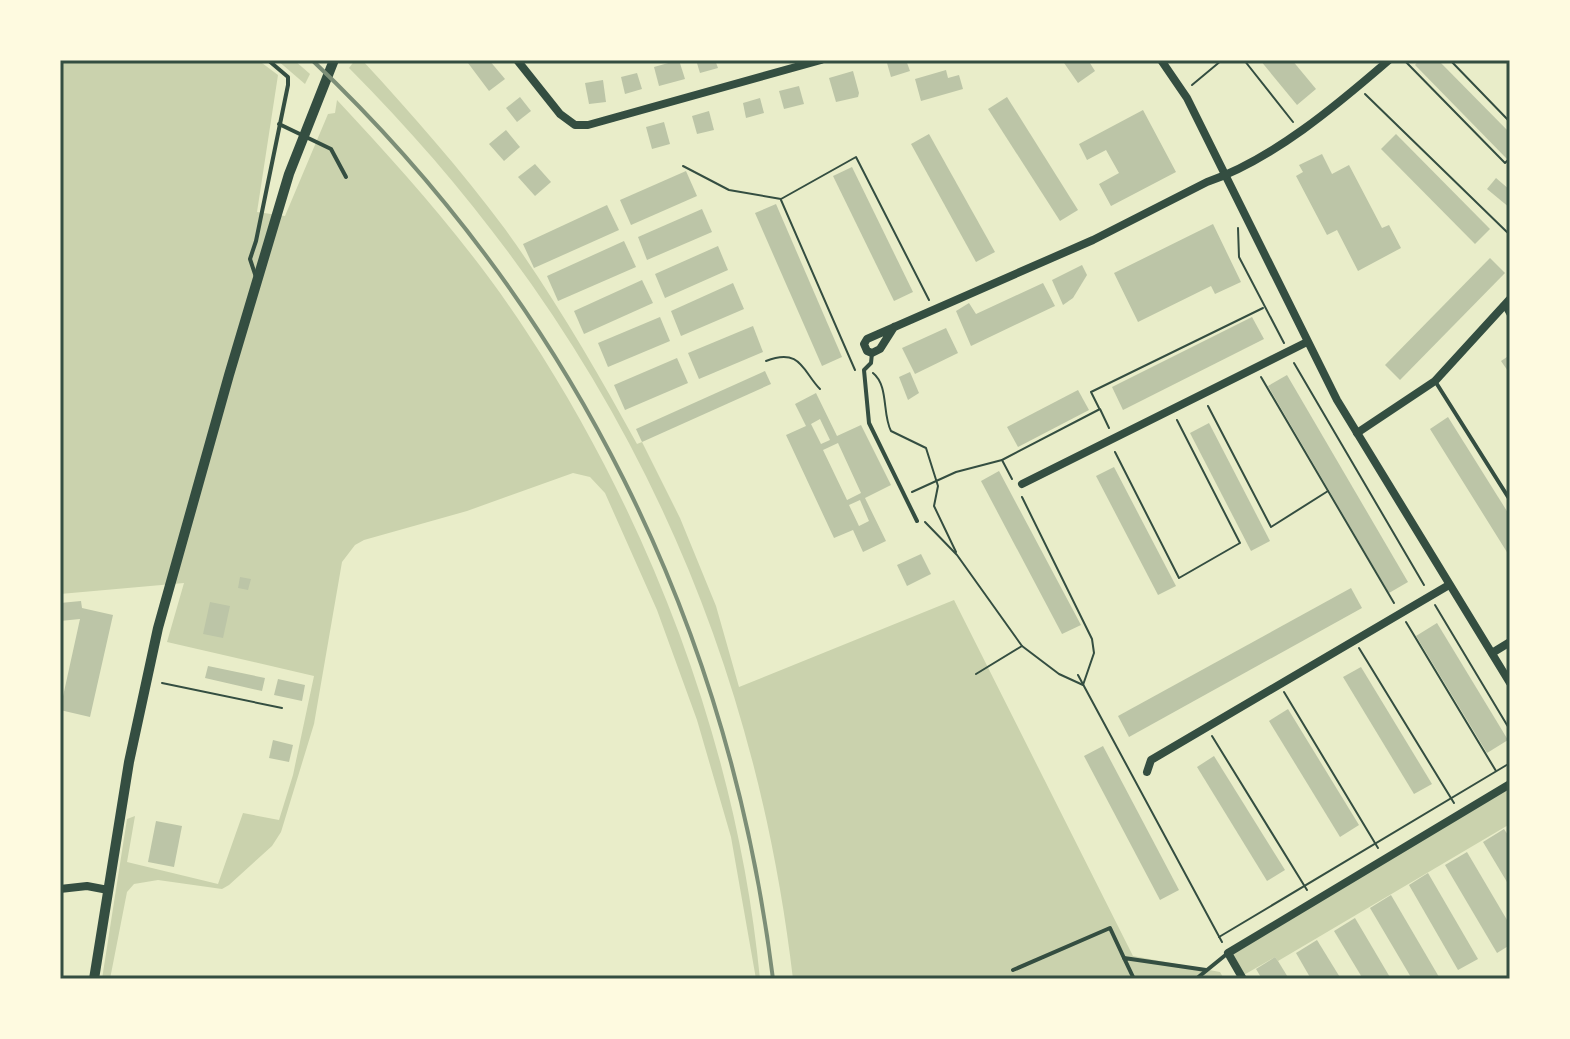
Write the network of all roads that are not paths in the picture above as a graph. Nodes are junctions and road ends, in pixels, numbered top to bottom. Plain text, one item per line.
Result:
1 (268, 60) edge
2 (334, 60) edge
3 (517, 60) edge
4 (821, 60) edge
5 (1161, 60) edge
6 (1389, 60) edge
7 (279, 124) junction
8 (304, 135) junction
9 (1226, 176) junction
10 (346, 177) dead end
11 (257, 279) junction
12 (1507, 303) edge
13 (1510, 317) edge
14 (894, 327) junction
15 (1307, 342) junction
16 (872, 353) junction
17 (1435, 381) junction
18 (1357, 433) junction
19 (1018, 483) road end
20 (1510, 500) edge
21 (917, 521) road end
22 (1449, 585) junction
23 (1510, 642) edge
24 (1492, 653) junction
25 (1510, 683) edge
26 (1147, 772) dead end
27 (1510, 784) edge
28 (60, 889) edge
29 (108, 890) junction
30 (1228, 953) junction
31 (1124, 958) junction
32 (1013, 970) dead end
33 (1206, 970) junction
34 (94, 979) edge
35 (1134, 979) edge
36 (1196, 979) edge
37 (1243, 979) edge

1 - 7 lane
2 - 8 street
3 - 4 street
5 - 9 street
6 - 9 street
7 - 8 lane
7 - 11 lane
8 - 10 lane
8 - 11 street
9 - 14 street
9 - 15 street
11 - 29 street
12 - 13 lane
12 - 17 street
14 - 16 street
14 - 16 street
15 - 18 street
15 - 19 street
16 - 21 lane
17 - 18 street
17 - 20 lane
18 - 22 street
22 - 24 street
22 - 26 street
23 - 24 street
24 - 25 street
27 - 30 street
28 - 29 street
29 - 34 street
30 - 33 lane
30 - 37 street
31 - 32 lane
31 - 33 lane
31 - 35 lane
33 - 36 lane

